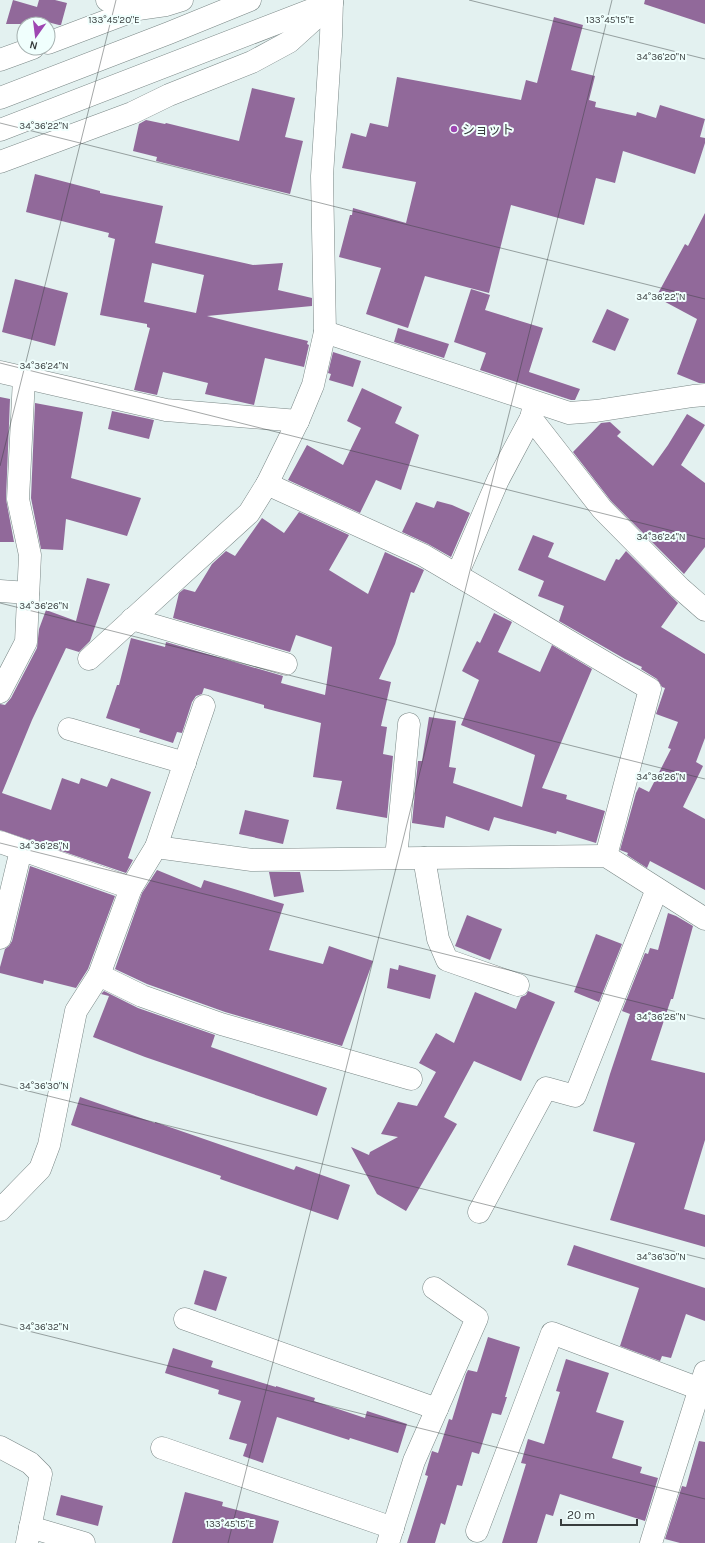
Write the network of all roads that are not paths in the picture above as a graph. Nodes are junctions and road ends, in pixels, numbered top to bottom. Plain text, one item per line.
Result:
1 (107, 0) edge
2 (182, 0) edge
3 (250, 0) edge
4 (334, 1) edge
5 (138, 9) junction
6 (56, 39) edge
7 (16, 54) edge
8 (0, 60) edge
9 (0, 98) edge
10 (0, 130) edge
11 (0, 162) edge
12 (325, 332) junction
13 (0, 372) edge
14 (24, 378) junction
15 (705, 395) edge
16 (533, 410) junction
17 (298, 421) junction
18 (267, 484) junction
19 (457, 575) junction
20 (0, 591) edge
21 (28, 592) junction
22 (705, 610) edge
23 (132, 619) junction
24 (89, 659) dead end
25 (286, 664) dead end
26 (0, 692) edge
27 (204, 706) dead end
28 (409, 724) dead end
29 (68, 729) dead end
30 (185, 763) junction
31 (0, 842) edge
32 (156, 847) junction
33 (21, 850) junction
34 (606, 856) junction
35 (396, 858) junction
36 (424, 858) junction
37 (130, 888) junction
38 (657, 889) junction
39 (705, 919) edge
40 (0, 938) edge
41 (99, 975) junction
42 (518, 985) dead end
43 (411, 1079) dead end
44 (0, 1210) edge
45 (478, 1212) dead end
46 (434, 1288) dead end
47 (185, 1319) dead end
48 (702, 1381) edge
49 (437, 1409) junction
50 (0, 1447) edge
51 (162, 1448) dead end
52 (477, 1531) dead end
53 (29, 1535) edge
54 (390, 1535) edge
55 (84, 1543) edge
56 (651, 1543) edge

1 - 5 street
2 - 5 street
3 - 9 street
4 - 10 street
4 - 11 street
4 - 12 street
5 - 6 street
7 - 8 street
12 - 16 street
12 - 17 street
13 - 14 street
14 - 17 street
14 - 21 street
15 - 16 street
16 - 19 street
16 - 22 street
17 - 18 street
18 - 19 street
18 - 23 street
19 - 34 street
20 - 21 street
21 - 26 street
23 - 24 street
23 - 25 street
27 - 30 street
28 - 35 street
29 - 30 street
30 - 32 street
31 - 33 street
32 - 35 street
32 - 37 street
33 - 37 street
33 - 40 street
34 - 36 street
34 - 38 street
35 - 36 street
36 - 42 street
37 - 41 street
38 - 39 street
38 - 45 street
41 - 43 street
41 - 44 street
46 - 49 street
47 - 49 street
48 - 52 street
48 - 56 street
49 - 54 street
50 - 53 street
51 - 54 street
53 - 55 street

